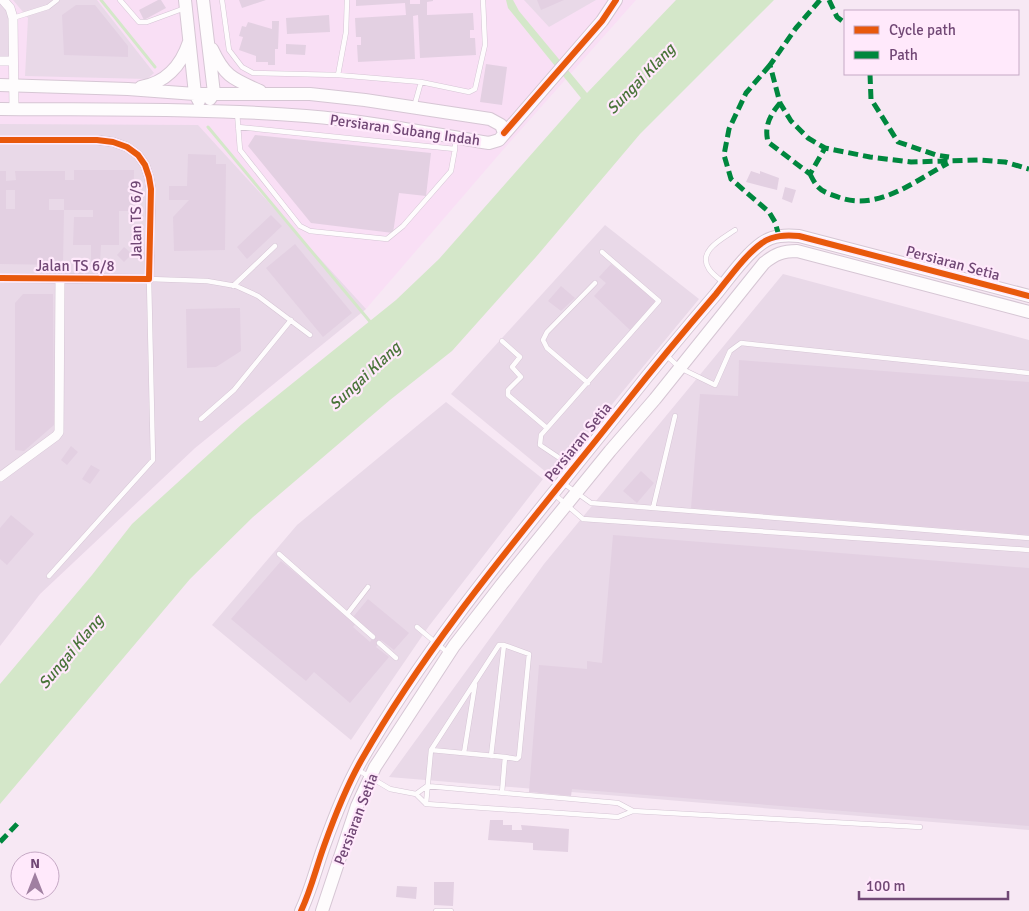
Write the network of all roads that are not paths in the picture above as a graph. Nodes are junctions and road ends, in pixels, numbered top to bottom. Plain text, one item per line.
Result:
1 (2, 0) edge
2 (57, 0) edge
3 (120, 0) edge
4 (203, 0) edge
5 (222, 0) edge
6 (347, 0) edge
7 (483, 0) edge
8 (616, 0) edge
9 (186, 4) edge
10 (13, 18) junction
11 (190, 39) junction
12 (208, 42) junction
13 (0, 61) edge
14 (14, 61) junction
15 (338, 75) junction
16 (420, 82) junction
17 (0, 85) edge
18 (14, 85) junction
19 (128, 89) junction
20 (195, 94) junction
21 (214, 94) junction
22 (266, 94) junction
23 (413, 108) junction
24 (0, 109) edge
25 (14, 109) junction
26 (204, 110) junction
27 (237, 111) junction
28 (238, 127) junction
29 (504, 133) junction
30 (0, 140) edge
31 (455, 143) junction
32 (735, 230) dead end
33 (779, 236) junction
34 (275, 246) dead end
35 (602, 252) dead end
36 (781, 253) junction
37 (0, 278) edge
38 (60, 279) junction
39 (149, 279) junction
40 (594, 283) dead end
41 (724, 284) junction
42 (233, 286) junction
43 (1029, 296) edge
44 (1029, 312) edge
45 (291, 320) junction
46 (310, 335) dead end
47 (502, 341) dead end
48 (665, 354) junction
49 (680, 368) junction
50 (1029, 373) edge
51 (588, 383) junction
52 (676, 416) dead end
53 (201, 419) dead end
54 (547, 428) junction
55 (574, 467) junction
56 (0, 477) edge
57 (561, 482) junction
58 (553, 493) junction
59 (576, 494) junction
60 (568, 504) junction
61 (653, 508) junction
62 (1029, 538) edge
63 (1029, 550) edge
64 (278, 554) dead end
65 (49, 576) dead end
66 (368, 587) dead end
67 (348, 614) junction
68 (417, 628) dead end
69 (373, 638) dead end
70 (379, 643) dead end
71 (437, 644) junction
72 (504, 645) junction
73 (449, 654) junction
74 (396, 658) dead end
75 (475, 682) junction
76 (431, 750) junction
77 (464, 753) junction
78 (491, 756) junction
79 (505, 757) junction
80 (357, 769) junction
81 (370, 778) junction
82 (427, 786) junction
83 (502, 793) junction
84 (416, 794) junction
85 (426, 804) junction
86 (633, 811) junction
87 (920, 827) dead end
88 (301, 911) edge
89 (322, 911) edge
90 (436, 911) edge
91 (451, 911) edge

1 - 10 street
2 - 10 lane
3 - 9 lane
4 - 12 street
5 - 15 lane
6 - 15 lane
7 - 16 lane
8 - 29 street
9 - 11 street
10 - 14 street
11 - 19 street
11 - 20 street
12 - 21 street
12 - 22 street
13 - 14 street
14 - 18 street
15 - 16 lane
16 - 23 lane
17 - 18 street, Persiaran Subang Indah
18 - 19 street, Persiaran Subang Indah
18 - 25 street
19 - 20 street, Persiaran Subang Indah
20 - 21 street, Persiaran Subang Indah
20 - 26 street
21 - 22 street, Persiaran Subang Indah
21 - 26 street
22 - 23 street, Persiaran Subang Indah
23 - 29 street, Persiaran Subang Indah
24 - 25 street, Persiaran Subang Indah
25 - 26 street, Persiaran Subang Indah
26 - 27 street, Persiaran Subang Indah
27 - 28 lane
27 - 31 street, Persiaran Subang Indah
28 - 31 lane
28 - 31 lane
29 - 31 street, Persiaran Subang Indah
30 - 39 street, Jalan TS 6/9
32 - 41 lane
33 - 36 street
33 - 41 street, Persiaran Setia
33 - 43 street, Persiaran Setia
34 - 42 lane
35 - 51 lane
36 - 44 street, Persiaran Setia
36 - 49 street, Persiaran Setia
37 - 38 street, Jalan TS 6/8
38 - 39 street, Jalan TS 6/8
38 - 56 street
39 - 42 lane, Jalan TS 6/8
39 - 65 lane
40 - 51 lane
41 - 48 street, Persiaran Setia
42 - 45 lane, Jalan TS 6/8
45 - 46 lane, Jalan TS 6/8
45 - 53 lane
47 - 54 lane
48 - 49 lane
48 - 55 street, Persiaran Setia
49 - 50 lane
49 - 59 street, Persiaran Setia
51 - 54 lane
52 - 61 lane
54 - 55 lane
55 - 57 street, Persiaran Setia
57 - 58 street, Persiaran Setia
57 - 59 lane
58 - 60 lane
58 - 71 street, Persiaran Setia
59 - 60 street, Persiaran Setia
59 - 61 lane
60 - 63 lane
60 - 73 street, Persiaran Setia
61 - 62 lane
64 - 67 lane
66 - 67 lane
67 - 69 lane
68 - 71 lane
70 - 74 lane
71 - 73 lane
71 - 80 street, Persiaran Setia
72 - 75 lane
72 - 78 lane
72 - 79 lane
73 - 81 street, Persiaran Setia
75 - 76 lane
75 - 77 lane
76 - 77 lane
76 - 82 lane
77 - 78 lane
78 - 79 lane
79 - 83 lane
80 - 81 lane
80 - 88 street, Persiaran Setia
81 - 84 lane
81 - 89 street, Persiaran Setia
82 - 83 lane
82 - 84 lane
82 - 85 lane
83 - 86 lane
84 - 85 lane
85 - 86 lane
86 - 87 lane
90 - 91 lane

